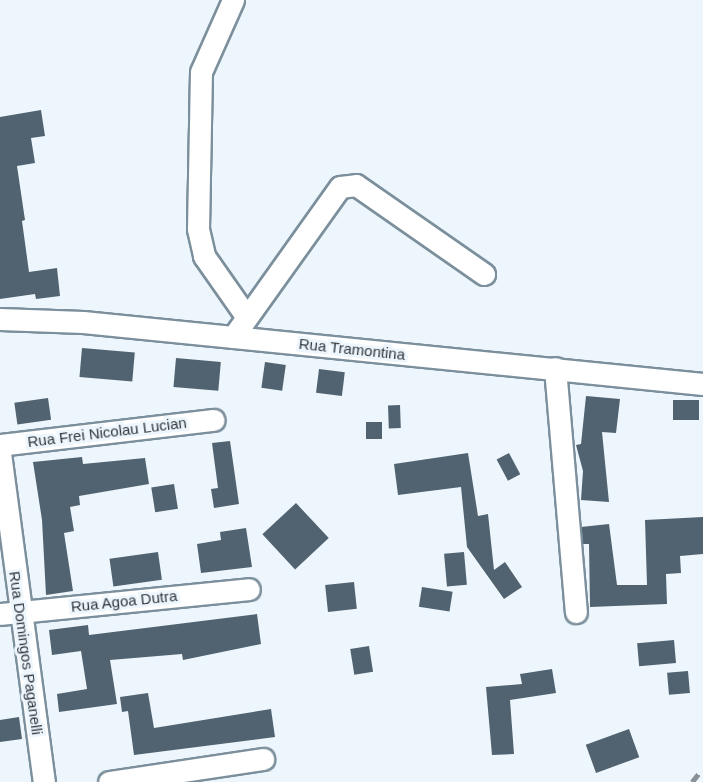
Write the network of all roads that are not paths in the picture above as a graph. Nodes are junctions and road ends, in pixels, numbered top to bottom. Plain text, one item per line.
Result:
1 (233, 0) edge
2 (484, 274) dead end
3 (246, 316) junction
4 (0, 318) edge
5 (232, 337) junction
6 (555, 368) junction
7 (703, 384) edge
8 (214, 420) dead end
9 (0, 445) edge
10 (0, 453) edge
11 (249, 589) dead end
12 (576, 612) dead end
13 (10, 613) edge
14 (263, 759) dead end
15 (44, 782) edge
16 (109, 782) edge

1 - 3 street
2 - 3 street
3 - 5 street
4 - 5 street, Rua Tramontina
5 - 6 street, Rua Tramontina
6 - 7 street, Rua Tramontina
6 - 12 street
8 - 9 street, Rua Frei Nicolau Lucian
10 - 13 street, Rua Domingos Paganelli
11 - 13 street, Rua Agoa Dutra
13 - 15 street, Rua Domingos Paganelli
14 - 16 street

